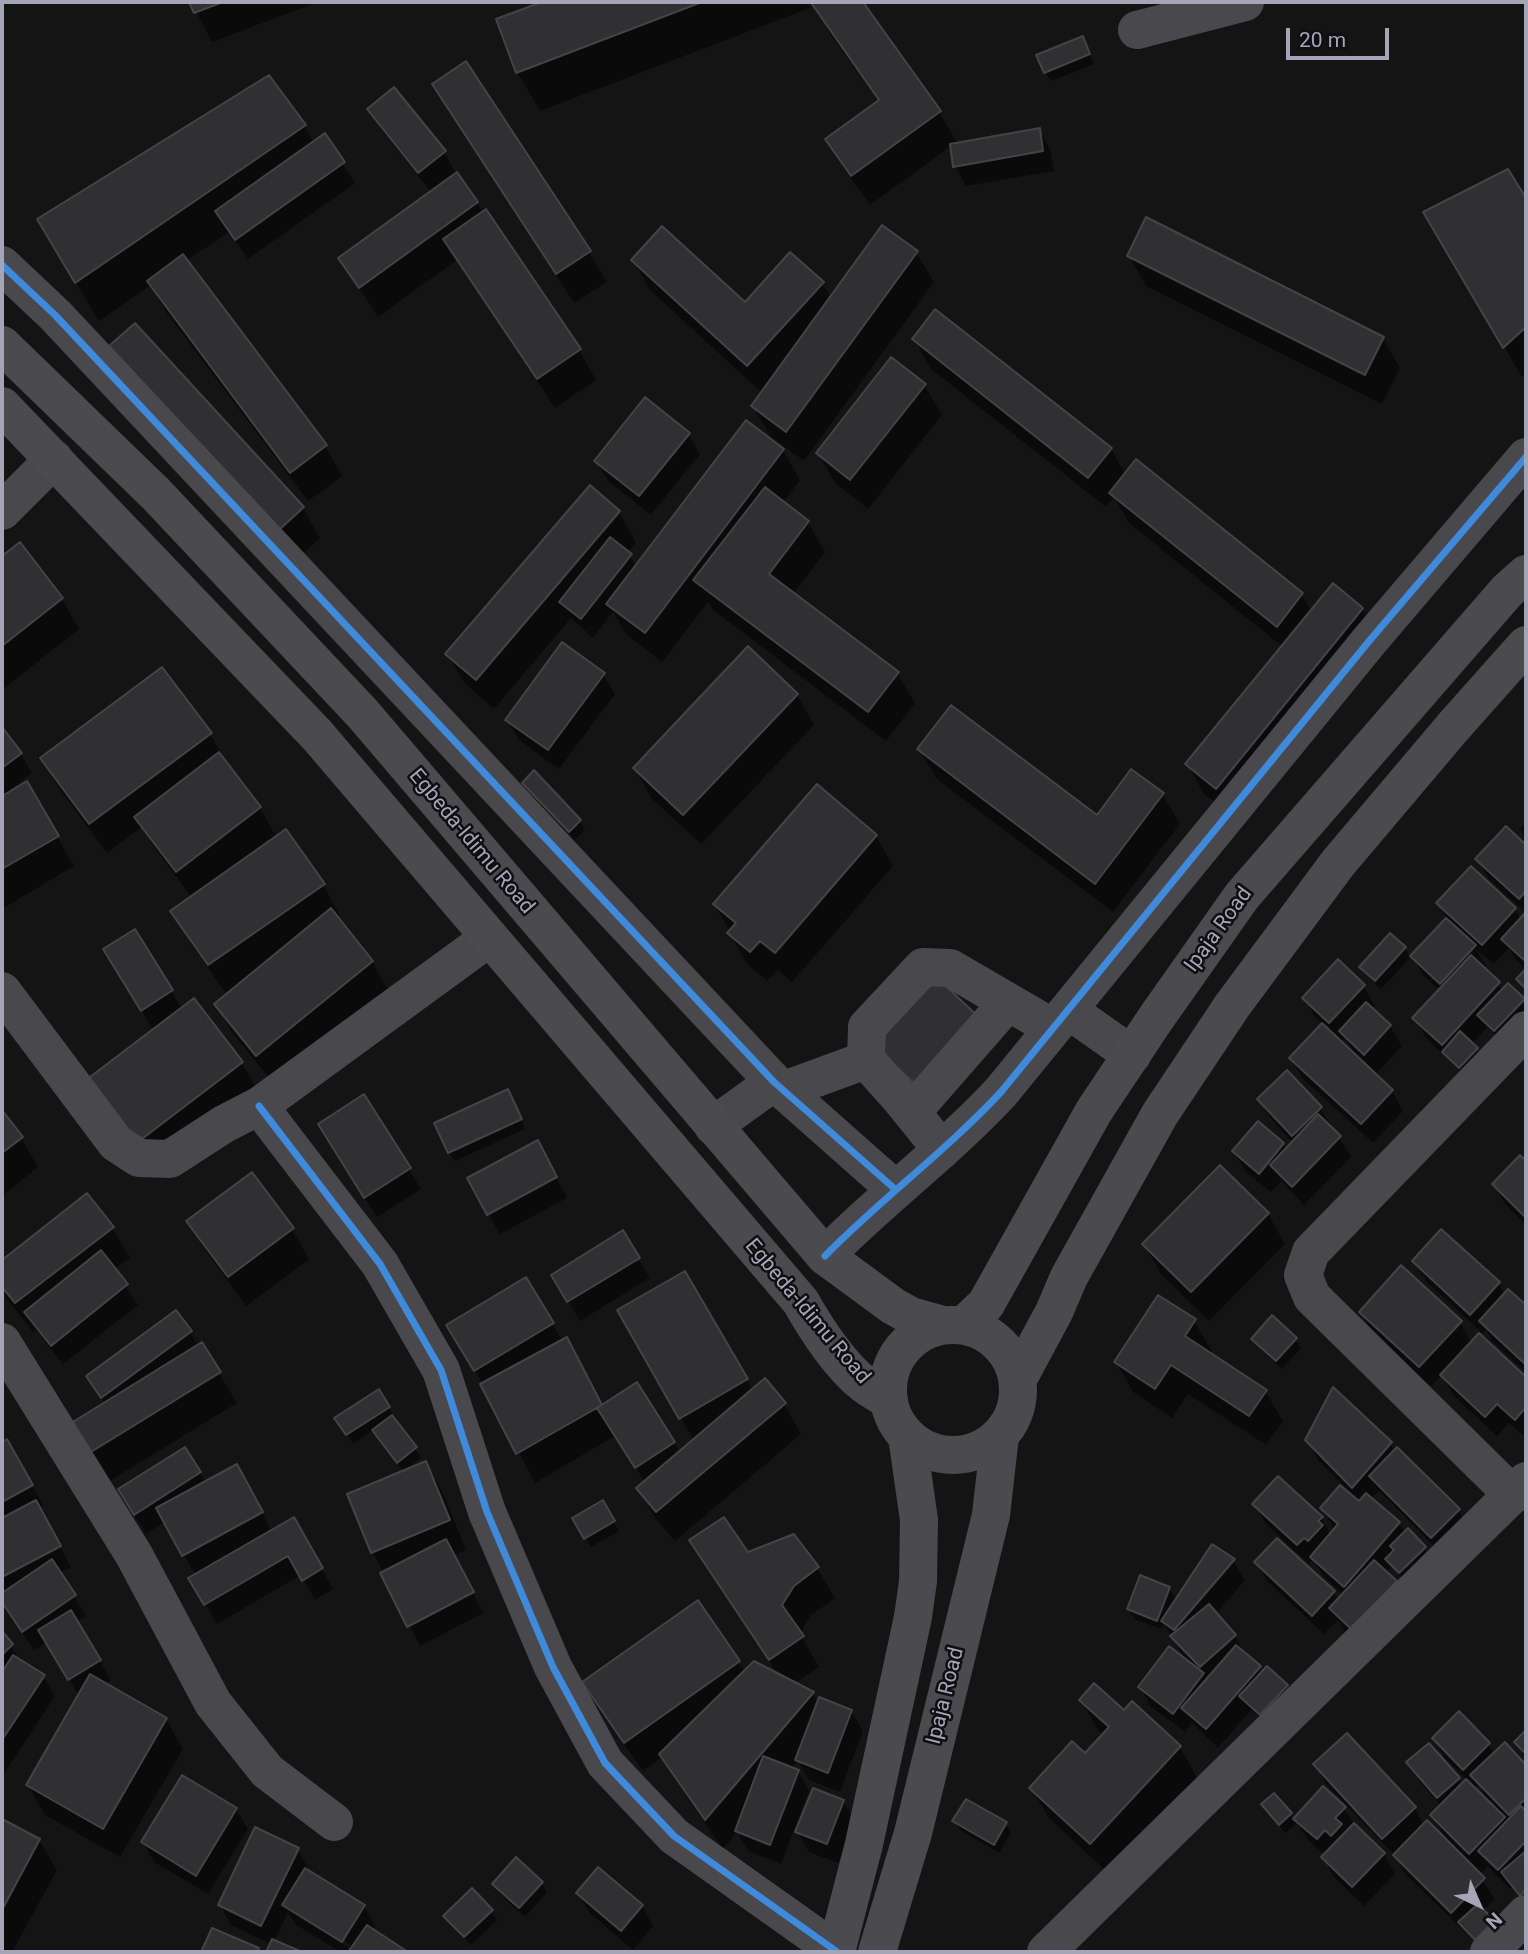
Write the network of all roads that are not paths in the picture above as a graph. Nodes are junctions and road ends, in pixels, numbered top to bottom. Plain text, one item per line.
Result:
1 (1245, 2) edge
2 (1138, 30) dead end
3 (2, 265) edge
4 (2, 345) edge
5 (2, 407) edge
6 (1526, 457) edge
7 (54, 459) junction
8 (2, 511) edge
9 (1526, 574) edge
10 (1526, 645) edge
11 (489, 938) junction
12 (2, 990) edge
13 (1008, 1002) junction
14 (1061, 1019) junction
15 (1526, 1030) edge
16 (1132, 1055) junction
17 (866, 1060) junction
18 (779, 1086) junction
19 (259, 1106) junction
20 (912, 1112) junction
21 (713, 1126) junction
22 (943, 1150) junction
23 (896, 1190) junction
24 (825, 1256) junction
25 (953, 1325) junction
26 (2, 1343) edge
27 (1018, 1379) junction
28 (889, 1400) junction
29 (907, 1436) junction
30 (1000, 1436) junction
31 (1520, 1488) edge
32 (334, 1822) dead end
33 (1526, 1914) edge
34 (837, 1951) edge
35 (877, 1952) edge
36 (1046, 1952) edge
37 (1489, 1952) edge

1 - 2 street
3 - 18 street
4 - 21 main road, Egbeda-Idimu Road
5 - 7 main road, Egbeda-Idimu Road
6 - 14 street
7 - 8 street
7 - 11 main road, Egbeda-Idimu Road
9 - 16 main road, Ipaja Road
10 - 27 main road
11 - 19 street
11 - 28 main road, Egbeda-Idimu Road
12 - 19 street
13 - 14 street
13 - 17 street
13 - 20 street
14 - 16 street
14 - 22 street
15 - 31 street
16 - 25 main road, Ipaja Road
17 - 18 street
17 - 20 street
18 - 21 street
18 - 23 street
19 - 34 street
20 - 22 street
21 - 24 main road, Egbeda-Idimu Road
22 - 23 street
23 - 24 street
24 - 25 main road, Egbeda-Idimu Road
25 - 27 main road
25 - 28 main road
26 - 32 street
27 - 30 main road
28 - 29 main road
29 - 30 main road
29 - 34 main road
30 - 35 main road, Ipaja Road
31 - 36 street
33 - 37 street

